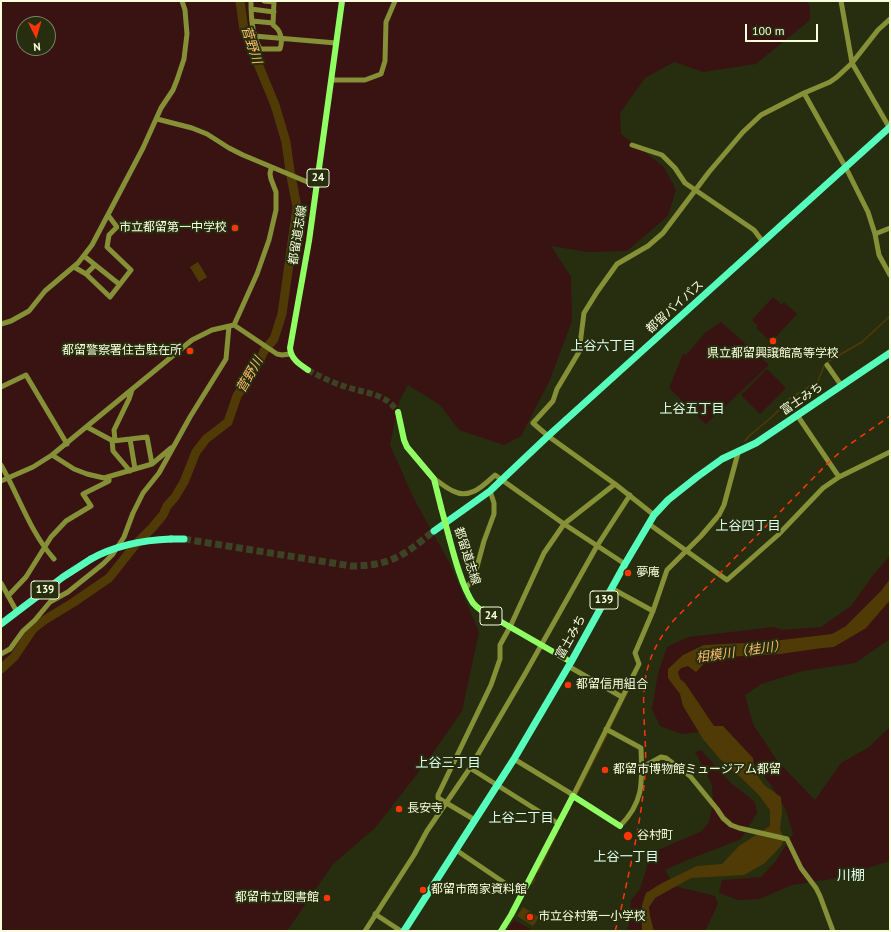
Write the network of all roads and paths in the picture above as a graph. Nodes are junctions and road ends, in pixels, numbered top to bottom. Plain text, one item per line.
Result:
1 (182, 1) edge
2 (251, 1) edge
3 (264, 1) edge
4 (342, 1) edge
5 (395, 1) edge
6 (841, 1) edge
7 (274, 2) edge
8 (251, 8) junction
9 (274, 12) junction
10 (890, 19) edge
11 (252, 21) junction
12 (273, 23) junction
13 (254, 36) junction
14 (281, 39) junction
15 (336, 43) junction
16 (852, 63) junction
17 (330, 80) junction
18 (804, 93) junction
19 (157, 119) junction
20 (890, 127) edge
21 (632, 145) dead end
22 (271, 168) junction
23 (846, 168) junction
24 (317, 186) junction
25 (695, 190) junction
26 (108, 215) junction
27 (890, 228) edge
28 (875, 234) junction
29 (763, 242) junction
30 (84, 256) junction
31 (95, 265) junction
32 (74, 266) junction
33 (86, 274) junction
34 (890, 275) edge
35 (119, 284) junction
36 (1, 324) edge
37 (232, 326) junction
38 (890, 352) edge
39 (290, 354) junction
40 (828, 365) dead end
41 (308, 370) tunnel mouth
42 (841, 385) junction
43 (1, 387) edge
44 (132, 390) junction
45 (398, 412) tunnel mouth
46 (797, 415) junction
47 (87, 427) junction
48 (548, 436) junction
49 (130, 439) junction
50 (114, 440) junction
51 (67, 444) junction
52 (172, 448) junction
53 (890, 452) edge
54 (738, 453) junction
55 (52, 455) junction
56 (1, 464) edge
57 (152, 464) junction
58 (132, 470) junction
59 (109, 477) junction
60 (839, 477) junction
61 (9, 478) junction
62 (502, 479) junction
63 (434, 480) junction
64 (1, 481) edge
65 (615, 484) junction
66 (490, 491) junction
67 (630, 495) junction
68 (654, 515) junction
69 (564, 524) junction
70 (649, 524) junction
71 (434, 531) tunnel mouth
72 (184, 539) tunnel mouth
73 (597, 546) junction
74 (44, 548) junction
75 (686, 552) junction
76 (54, 559) dead end
77 (625, 564) junction
78 (1, 583) edge
79 (466, 588) junction
80 (611, 588) junction
81 (8, 596) junction
82 (653, 611) junction
83 (17, 612) junction
84 (1, 624) edge
85 (510, 627) junction
86 (542, 646) junction
87 (1, 654) edge
88 (570, 664) junction
89 (622, 697) junction
90 (606, 729) junction
91 (514, 759) junction
92 (470, 768) junction
93 (642, 768) junction
94 (498, 786) junction
95 (573, 796) junction
96 (447, 803) junction
97 (475, 820) junction
98 (558, 824) junction
99 (620, 826) joint
100 (456, 850) junction
101 (521, 894) junction
102 (375, 914) junction
103 (365, 931) edge
104 (403, 931) edge
105 (501, 931) edge
106 (833, 931) edge

1 - 19 street
2 - 8 street
3 - 7 street
4 - 15 main road, 都留道志線 / 24
5 - 17 street
6 - 16 street
7 - 9 street
8 - 9 street
8 - 11 street
9 - 12 street
10 - 16 street
11 - 12 street
11 - 13 street
12 - 14 street
13 - 14 street
13 - 14 street
14 - 15 street
15 - 17 main road, 都留道志線 / 24
16 - 18 street
16 - 20 street
17 - 24 main road, 都留道志線 / 24
18 - 23 street
18 - 25 street
19 - 22 street
19 - 26 street
20 - 23 highway, 都留バイパス
21 - 25 street
22 - 24 street
22 - 37 street
23 - 28 street
23 - 29 highway, 都留バイパス
24 - 39 main road, 都留道志線 / 24
25 - 29 street
25 - 48 street
26 - 30 street
26 - 35 street
27 - 28 street
28 - 34 street
29 - 48 highway, 都留バイパス
30 - 31 street
30 - 32 street
31 - 33 street
31 - 35 street
32 - 33 street
32 - 36 street
33 - 35 street
37 - 39 street
37 - 44 street
37 - 52 street
38 - 42 highway, 富士みち / 139
39 - 41 main road
40 - 42 street
42 - 46 highway, 富士みち / 139
43 - 51 street
44 - 47 street
44 - 50 street
45 - 63 main road, 都留道志線 / 24
46 - 54 highway, 富士みち / 139
46 - 60 street
47 - 50 street
47 - 51 street
48 - 62 highway, 都留バイパス
48 - 65 street
49 - 50 street
49 - 57 street
49 - 58 street
50 - 58 street
51 - 55 street
52 - 57 street
52 - 87 street
53 - 60 street
54 - 68 highway, 富士みち / 139
54 - 75 street
55 - 59 street
55 - 61 street
56 - 61 street
57 - 58 street
58 - 59 street
59 - 74 street
60 - 75 street
61 - 64 street
61 - 74 street
62 - 63 street
62 - 66 highway, 都留バイパス
62 - 69 street
63 - 79 main road, 都留道志線 / 24, bridge
65 - 67 street
65 - 69 street
66 - 71 highway, 都留バイパス
66 - 79 street
67 - 68 street
67 - 73 street
68 - 70 highway, 富士みち / 139
69 - 73 street
69 - 85 street
70 - 75 street
70 - 77 highway, 富士みち / 139
72 - 83 highway, 139, bridge
73 - 77 street
73 - 86 street
74 - 76 street
74 - 81 street
75 - 82 street
77 - 80 highway, 富士みち / 139
78 - 81 street
79 - 85 main road, 都留道志線 / 24
80 - 82 street
80 - 88 highway, 富士みち / 139
81 - 83 street
82 - 89 street
83 - 84 highway, 139
85 - 86 main road, 都留道志線 / 24
85 - 96 street
86 - 88 main road, 都留道志線 / 24
86 - 92 street
88 - 89 street
88 - 91 highway, 富士みち / 139
89 - 90 street
90 - 93 street
90 - 95 street
91 - 94 highway, 富士みち / 139
91 - 95 street
92 - 94 street
92 - 96 street
93 - 99 street
93 - 106 street
94 - 97 highway, 富士みち / 139
94 - 98 street
95 - 98 main road
95 - 99 main road
96 - 97 street
96 - 102 street
97 - 100 highway, 富士みち / 139
98 - 101 main road
100 - 101 street
100 - 104 highway, 富士みち / 139
101 - 105 main road
102 - 103 street
102 - 104 street

